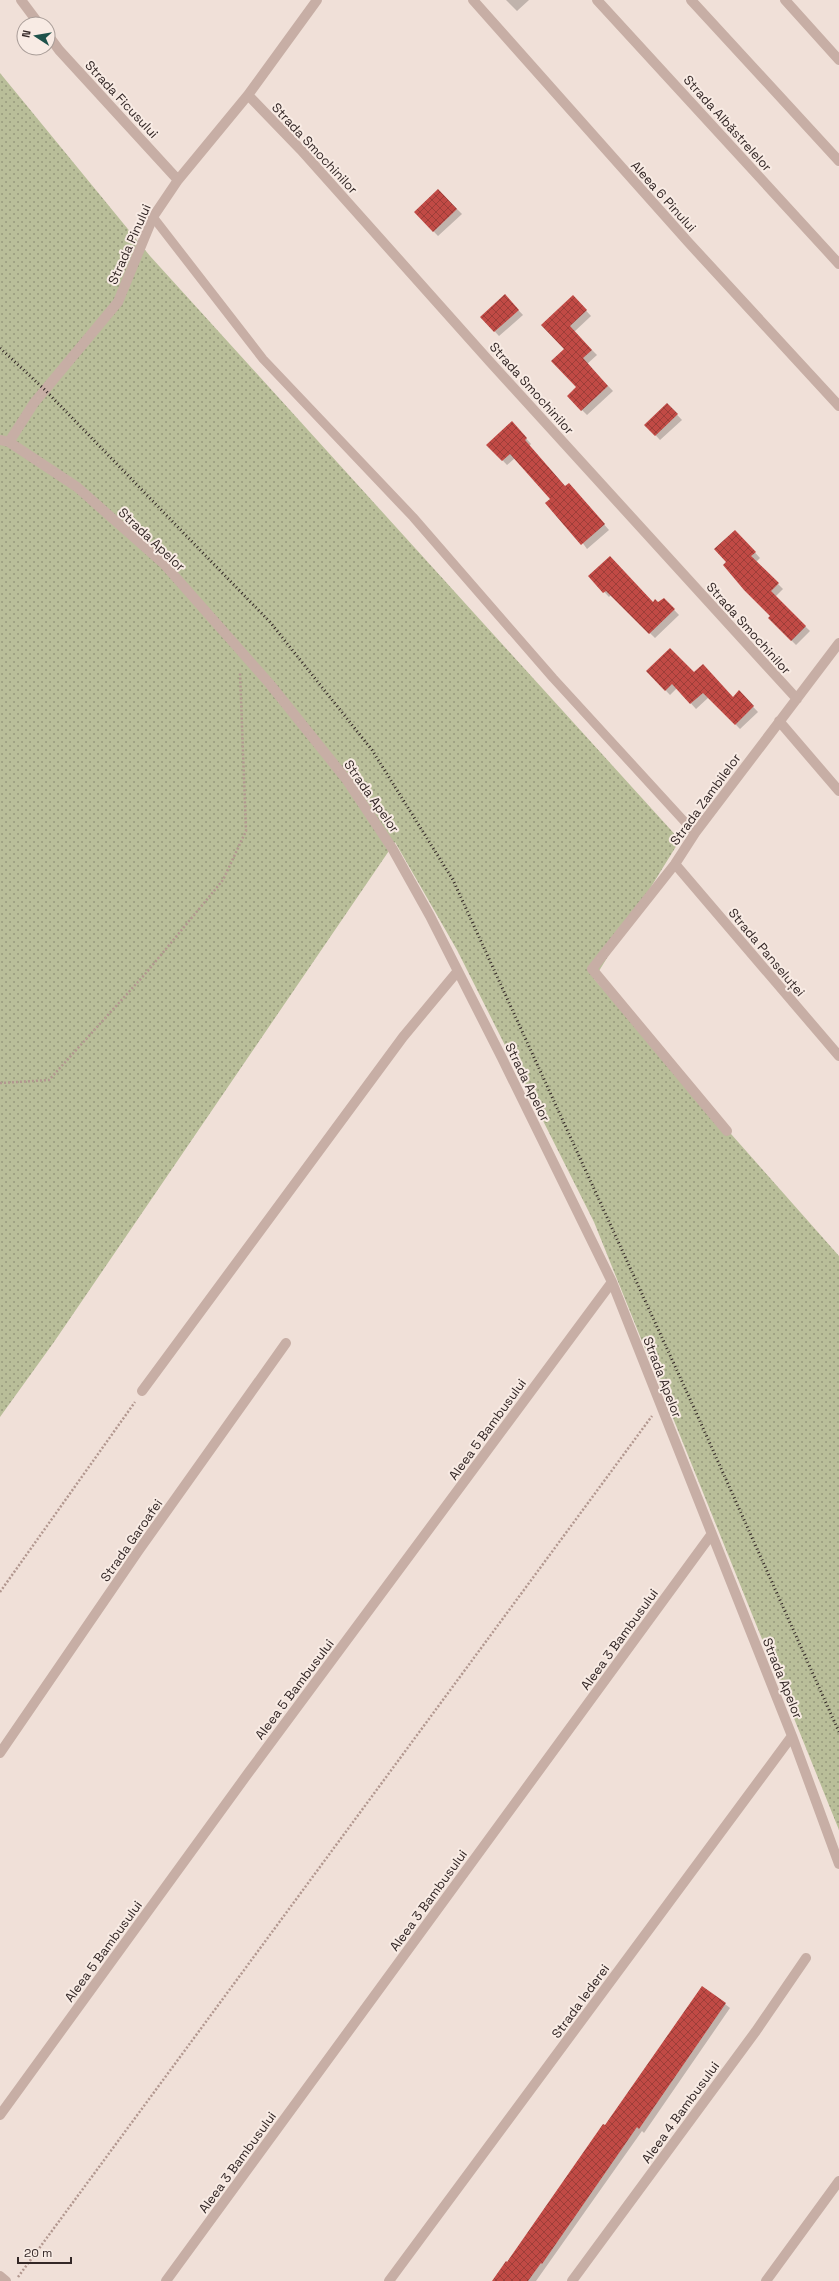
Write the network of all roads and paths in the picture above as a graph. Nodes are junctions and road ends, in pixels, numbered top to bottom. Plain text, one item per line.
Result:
1 (21, 0) edge
2 (317, 0) edge
3 (472, 0) edge
4 (598, 0) edge
5 (691, 0) edge
6 (785, 0) edge
7 (33, 16) edge
8 (56, 46) edge
9 (839, 60) edge
10 (248, 95) junction
11 (839, 161) edge
12 (178, 180) junction
13 (153, 217) junction
14 (839, 264) edge
15 (839, 406) edge
16 (5, 441) edge
17 (839, 643) edge
18 (240, 652) junction
19 (797, 699) junction
20 (779, 721) junction
21 (839, 791) edge
22 (695, 833) junction
23 (675, 864) junction
24 (457, 972) junction
25 (839, 1056) edge
26 (0, 1083) edge
27 (727, 1131) dead end
28 (612, 1282) junction
29 (286, 1343) dead end
30 (142, 1391) joint
31 (660, 1404) junction
32 (711, 1535) junction
33 (0, 1592) edge
34 (792, 1736) junction
35 (0, 1753) edge
36 (839, 1864) edge
37 (806, 1958) dead end
38 (0, 2115) edge
39 (839, 2181) edge
40 (0, 2276) edge
41 (6, 2281) edge
42 (15, 2281) edge
43 (166, 2281) edge
44 (389, 2281) edge
45 (572, 2281) edge
46 (766, 2281) edge

1 - 7 street
2 - 10 street, Strada Pinului
3 - 15 street, Aleea 6 Pinului
4 - 14 street, Strada Albăstrelelor
5 - 11 street
6 - 9 street
8 - 12 street, Strada Ficusului
10 - 12 street, Strada Pinului
10 - 19 street, Strada Smochinilor
12 - 13 street, Strada Pinului
13 - 16 street, Strada Pinului
13 - 22 lane
16 - 18 street, Strada Apelor
17 - 19 street, Strada Zambilelor
18 - 24 street, Strada Apelor
18 - 26 path
19 - 20 street, Strada Zambilelor
20 - 21 street
20 - 22 street, Strada Zambilelor
22 - 23 street, Strada Zambilelor
23 - 25 street, Strada Panseluței
23 - 27 street, Strada Zambilelor
24 - 28 street, Strada Apelor
24 - 30 street
28 - 31 street, Strada Apelor
28 - 38 street, Aleea 5 Bambusului
29 - 35 street, Strada Garoafei
30 - 33 path
31 - 32 street, Strada Apelor
31 - 42 path
32 - 34 street, Strada Apelor
32 - 43 street, Aleea 3 Bambusului
34 - 36 street, Strada Apelor
34 - 44 street, Strada Iederei
37 - 45 street, Aleea 4 Bambusului
39 - 46 street
40 - 41 street

